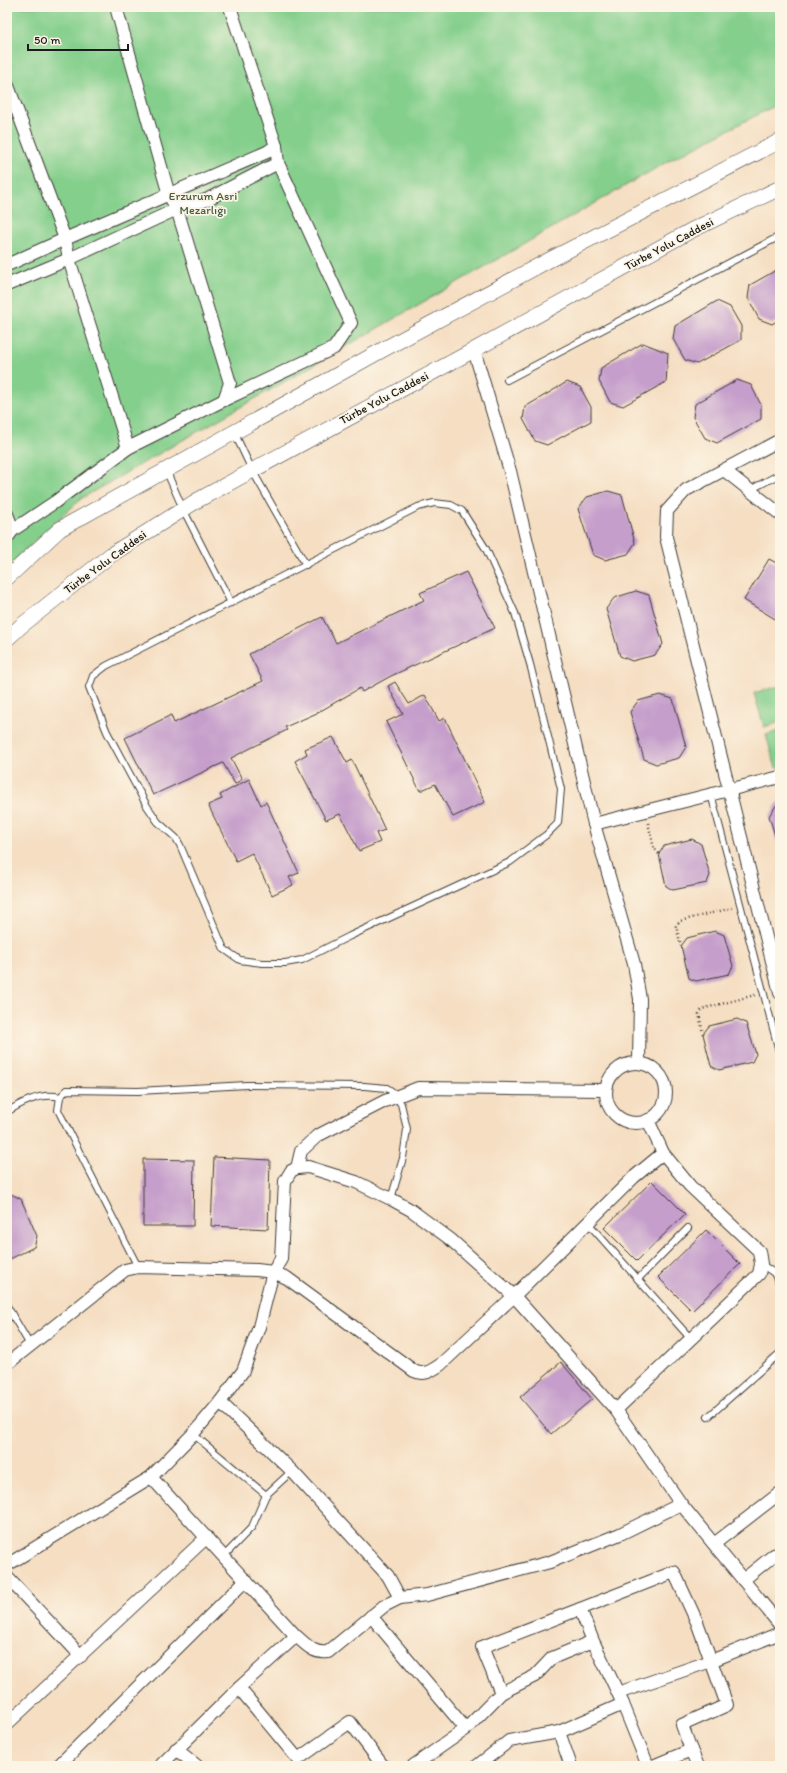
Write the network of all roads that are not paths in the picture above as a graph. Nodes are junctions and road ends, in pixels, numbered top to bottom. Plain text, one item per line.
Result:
1 (116, 7) edge
2 (230, 7) edge
3 (7, 84) edge
4 (780, 140) edge
5 (276, 146) junction
6 (278, 162) junction
7 (780, 188) edge
8 (169, 195) junction
9 (177, 209) junction
10 (780, 236) edge
11 (65, 239) junction
12 (69, 260) junction
13 (7, 265) edge
14 (7, 285) edge
15 (474, 350) junction
16 (507, 380) dead end
17 (224, 400) junction
18 (234, 432) junction
19 (780, 440) edge
20 (128, 448) junction
21 (166, 470) junction
22 (252, 470) junction
23 (724, 470) junction
24 (780, 474) edge
25 (750, 490) junction
26 (183, 509) junction
27 (7, 514) edge
28 (780, 514) edge
29 (10, 534) edge
30 (306, 564) junction
31 (7, 578) edge
32 (230, 603) junction
33 (7, 639) edge
34 (780, 777) edge
35 (729, 790) junction
36 (711, 794) junction
37 (594, 824) junction
38 (780, 993) edge
39 (780, 1055) edge
40 (639, 1063) junction
41 (606, 1090) junction
42 (396, 1096) junction
43 (60, 1098) junction
44 (7, 1112) edge
45 (648, 1120) junction
46 (663, 1153) junction
47 (297, 1168) junction
48 (391, 1198) junction
49 (588, 1223) junction
50 (688, 1228) dead end
51 (761, 1264) junction
52 (138, 1267) junction
53 (273, 1272) junction
54 (638, 1279) junction
55 (780, 1285) edge
56 (514, 1296) junction
57 (7, 1306) edge
58 (691, 1339) junction
59 (30, 1345) junction
60 (780, 1353) edge
61 (7, 1364) edge
62 (220, 1402) junction
63 (616, 1410) junction
64 (708, 1417) dead end
65 (193, 1434) junction
66 (292, 1471) junction
67 (151, 1477) junction
68 (780, 1493) edge
69 (266, 1495) junction
70 (682, 1504) junction
71 (206, 1537) junction
72 (714, 1544) junction
73 (780, 1553) edge
74 (224, 1556) junction
75 (7, 1566) edge
76 (7, 1577) edge
77 (246, 1580) junction
78 (743, 1580) junction
79 (400, 1598) junction
80 (580, 1609) junction
81 (371, 1616) junction
82 (780, 1625) edge
83 (780, 1634) edge
84 (296, 1636) junction
85 (593, 1641) junction
86 (81, 1656) junction
87 (711, 1661) junction
88 (239, 1688) junction
89 (501, 1693) junction
90 (620, 1698) junction
91 (7, 1724) edge
92 (466, 1729) junction
93 (559, 1732) junction
94 (176, 1750) junction
95 (691, 1750) junction
96 (58, 1766) edge
97 (160, 1766) edge
98 (197, 1766) edge
99 (383, 1766) edge
100 (413, 1766) edge
101 (477, 1766) edge
102 (571, 1766) edge
103 (648, 1766) edge
104 (653, 1766) edge
105 (698, 1766) edge

1 - 8 street
2 - 5 street
3 - 11 street
4 - 18 street
5 - 6 street
5 - 8 street
6 - 9 street
6 - 17 street
7 - 15 street, Türbe Yolu Caddesi
8 - 9 street
8 - 11 street
9 - 12 street
9 - 17 street
10 - 16 lane
11 - 12 street
11 - 13 street
12 - 14 street
12 - 20 street
15 - 22 street, Türbe Yolu Caddesi
15 - 37 street
17 - 20 street
18 - 21 street
18 - 22 lane
19 - 23 street
20 - 29 street
21 - 26 lane
21 - 31 street
22 - 26 street, Türbe Yolu Caddesi
22 - 30 lane
23 - 25 street
23 - 35 street
24 - 25 lane
25 - 28 street
26 - 32 lane
26 - 33 street, Türbe Yolu Caddesi
27 - 29 street
30 - 32 lane
30 - 32 lane
34 - 35 street
35 - 36 street
35 - 38 street
36 - 37 street
36 - 39 lane
37 - 40 street
40 - 41 street
40 - 45 street
41 - 42 street
41 - 45 street
42 - 43 lane
42 - 47 street
42 - 48 lane
43 - 44 lane
43 - 52 lane
45 - 46 street
46 - 49 street
46 - 51 street
47 - 48 street
47 - 53 street
48 - 56 street
49 - 54 lane
49 - 56 street
50 - 54 lane
51 - 55 lane
51 - 58 street
52 - 53 street
52 - 59 street
53 - 56 street
53 - 62 street
54 - 58 lane
56 - 63 street
57 - 59 lane
58 - 63 street
59 - 61 street
60 - 64 lane
62 - 65 street
62 - 66 street
63 - 70 street
65 - 67 street
65 - 69 lane
66 - 69 lane
66 - 79 street
67 - 71 street
67 - 75 street
68 - 72 street
69 - 74 lane
70 - 72 street
70 - 79 street
71 - 74 street
71 - 86 street
72 - 78 street
73 - 78 street
74 - 77 street
76 - 86 street
77 - 84 street
77 - 96 street
78 - 82 street
79 - 81 street
80 - 85 street
80 - 87 street
80 - 89 street
81 - 84 street
81 - 92 street
83 - 87 street
84 - 88 street
85 - 89 street
85 - 90 street
86 - 91 street
87 - 90 street
87 - 95 street
88 - 94 street
88 - 99 street
89 - 92 street
90 - 93 street
90 - 103 street
92 - 100 street
93 - 101 street
93 - 102 street
94 - 97 street
94 - 98 street
95 - 104 street
95 - 105 street

